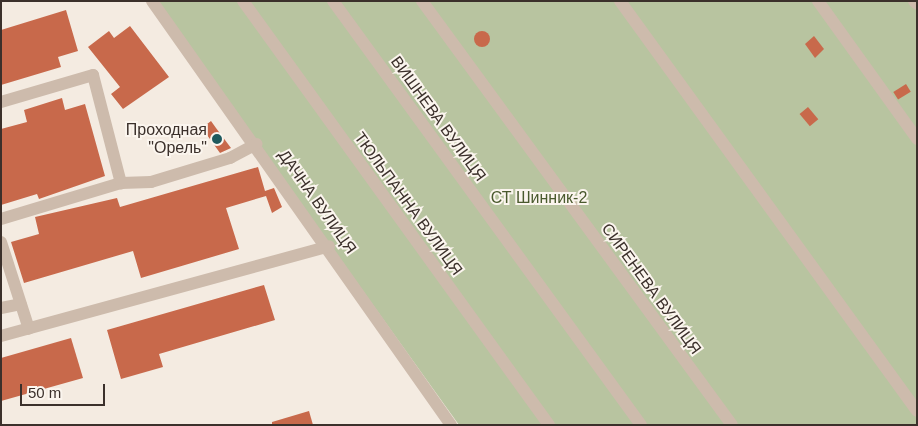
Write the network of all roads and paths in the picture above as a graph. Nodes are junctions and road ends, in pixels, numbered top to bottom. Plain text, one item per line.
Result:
1 (152, 1) edge
2 (243, 1) edge
3 (333, 1) edge
4 (422, 1) edge
5 (620, 1) edge
6 (818, 1) edge
7 (1, 102) edge
8 (917, 139) edge
9 (256, 144) junction
10 (121, 183) junction
11 (1, 219) edge
12 (1, 242) edge
13 (329, 246) junction
14 (21, 304) junction
15 (1, 308) edge
16 (29, 329) junction
17 (1, 336) edge
18 (917, 411) edge
19 (451, 425) edge
20 (548, 425) edge
21 (640, 425) edge
22 (732, 425) edge

1 - 9 street, ДАЧНА ВУЛИЦЯ
2 - 20 street, ТЮЛЬПАННА ВУЛИЦЯ
3 - 21 street, ВИШНЕВА ВУЛИЦЯ
4 - 22 street, СИРЕНЕВА ВУЛИЦЯ
5 - 18 street
6 - 8 street
7 - 10 street
9 - 10 street
9 - 13 street, ДАЧНА ВУЛИЦЯ
10 - 11 street
12 - 14 street
13 - 16 street
13 - 19 street, ДАЧНА ВУЛИЦЯ
14 - 15 street
14 - 16 street
16 - 17 street

